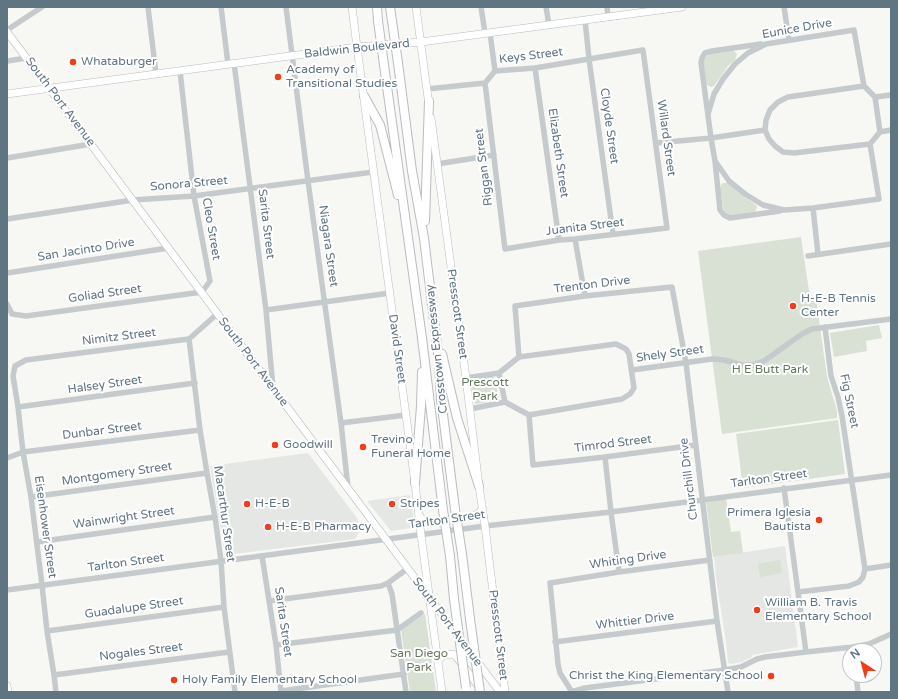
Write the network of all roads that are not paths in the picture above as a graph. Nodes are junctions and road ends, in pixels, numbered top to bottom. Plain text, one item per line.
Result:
1 (42, 7) edge
2 (148, 7) edge
3 (221, 7) edge
4 (286, 7) edge
5 (352, 7) edge
6 (390, 7) edge
7 (416, 7) edge
8 (481, 7) edge
9 (546, 7) edge
10 (607, 7) edge
11 (682, 7) edge
12 (784, 7) edge
13 (669, 8) edge
14 (377, 13) edge
15 (608, 17) junction
16 (585, 20) junction
17 (549, 25) junction
18 (7, 31) edge
19 (487, 33) junction
20 (789, 40) junction
21 (421, 42) junction
22 (766, 44) junction
23 (357, 47) junction
24 (643, 50) joint
25 (293, 55) junction
26 (26, 58) junction
27 (589, 59) junction
28 (7, 60) edge
29 (231, 64) junction
30 (535, 68) junction
31 (180, 71) junction
32 (495, 71) junction
33 (156, 74) junction
34 (485, 83) junction
35 (864, 86) junction
36 (50, 88) junction
37 (427, 89) junction
38 (7, 94) edge
39 (891, 95) edge
40 (364, 96) junction
41 (875, 97) junction
42 (428, 101) junction
43 (708, 114) junction
44 (765, 130) junction
45 (891, 130) edge
46 (880, 132) junction
47 (710, 138) junction
48 (656, 143) junction
49 (91, 144) junction
50 (870, 144) junction
51 (494, 155) junction
52 (7, 158) edge
53 (715, 161) junction
54 (437, 164) junction
55 (373, 172) junction
56 (308, 181) junction
57 (250, 189) junction
58 (194, 196) junction
59 (133, 200) junction
60 (814, 208) junction
61 (784, 210) junction
62 (7, 219) edge
63 (667, 228) joint
64 (408, 230) junction
65 (613, 234) junction
66 (424, 238) junction
67 (575, 239) junction
68 (559, 240) junction
69 (891, 244) edge
70 (168, 248) junction
71 (505, 249) joint
72 (818, 254) junction
73 (808, 256) dead end
74 (7, 273) edge
75 (672, 287) joint
76 (202, 292) junction
77 (390, 293) junction
78 (584, 296) junction
79 (325, 302) junction
80 (7, 304) edge
81 (266, 310) junction
82 (217, 314) junction
83 (434, 318) junction
84 (891, 319) edge
85 (826, 327) junction
86 (189, 339) junction
87 (423, 342) junction
88 (519, 357) junction
89 (686, 363) junction
90 (15, 366) joint
91 (632, 370) junction
92 (499, 373) junction
93 (466, 378) junction
94 (195, 383) junction
95 (273, 388) junction
96 (505, 402) junction
97 (18, 407) junction
98 (470, 409) junction
99 (406, 415) junction
100 (529, 415) junction
101 (341, 423) junction
102 (200, 430) junction
103 (696, 444) junction
104 (23, 452) junction
105 (605, 457) junction
106 (7, 458) edge
107 (207, 473) junction
108 (891, 474) edge
109 (851, 480) junction
110 (415, 483) junction
111 (479, 486) junction
112 (348, 488) junction
113 (784, 488) junction
114 (31, 497) junction
115 (702, 500) junction
116 (482, 509) junction
117 (611, 512) junction
118 (419, 515) junction
119 (215, 517) junction
120 (485, 526) junction
121 (421, 535) junction
122 (386, 540) junction
123 (36, 542) junction
124 (262, 556) junction
125 (710, 560) junction
126 (221, 562) junction
127 (891, 565) edge
128 (407, 569) junction
129 (865, 569) junction
130 (619, 572) junction
131 (388, 584) junction
132 (42, 585) junction
133 (7, 590) edge
134 (798, 592) junction
135 (430, 599) junction
136 (269, 601) junction
137 (224, 607) junction
138 (421, 613) dead end
139 (717, 621) junction
140 (47, 630) junction
141 (397, 630) junction
142 (891, 634) edge
143 (555, 642) junction
144 (871, 643) edge
145 (276, 645) junction
146 (842, 650) edge
147 (230, 652) junction
148 (806, 652) junction
149 (438, 662) junction
150 (725, 670) junction
151 (404, 674) junction
152 (54, 675) junction
153 (7, 686) edge
154 (467, 690) edge
155 (8, 692) edge
156 (56, 692) edge
157 (235, 692) edge
158 (281, 692) edge
159 (406, 692) edge
160 (442, 692) edge
161 (482, 692) edge
162 (500, 692) edge
163 (505, 692) edge
164 (572, 692) edge
165 (728, 692) edge

1 - 18 street
2 - 33 street
3 - 29 street, Sarita Street
4 - 25 street, Niagara Street
5 - 23 main road, David Street
6 - 66 highway, Crosstown Expressway, bridge
7 - 21 main road, Presscott Street
8 - 19 street
9 - 17 street
10 - 15 street
11 - 13 main road, Baldwin Boulevard
12 - 20 street
13 - 15 main road, Baldwin Boulevard
14 - 64 highway, Crosstown Expressway, bridge
15 - 16 main road, Baldwin Boulevard
16 - 17 main road, Baldwin Boulevard
16 - 27 street, Cloyde Street
17 - 19 main road, Baldwin Boulevard
18 - 26 main road, South Port Avenue
19 - 21 main road, Baldwin Boulevard
19 - 32 street
20 - 22 street, Eunice Drive
20 - 35 street, Eunice Drive
21 - 23 main road, Baldwin Boulevard
21 - 37 main road, Presscott Street
22 - 43 street, Eunice Drive
22 - 43 street
23 - 25 main road, Baldwin Boulevard
23 - 40 main road, David Street
24 - 27 street, Keys Street
24 - 48 street, Willard Street
25 - 29 main road, Baldwin Boulevard
25 - 56 street, Niagara Street
26 - 28 street
26 - 36 main road, South Port Avenue
27 - 30 street, Keys Street
27 - 65 street, Cloyde Street
29 - 31 main road, Baldwin Boulevard
29 - 57 street, Sarita Street
30 - 32 street, Keys Street
30 - 68 street, Elizabeth Street
31 - 33 main road, Baldwin Boulevard
31 - 58 street, Cleo Street
32 - 34 street, Keys Street
33 - 36 main road, Baldwin Boulevard
34 - 37 street
34 - 51 street, Riggan Street
35 - 41 street
35 - 44 street
36 - 38 main road, Baldwin Boulevard
36 - 49 main road, South Port Avenue
37 - 42 main road, Presscott Street
39 - 41 street
40 - 55 main road, David Street
40 - 64 highway
41 - 46 street
42 - 54 main road, Presscott Street
42 - 66 highway
43 - 47 street, Eunice Drive
44 - 47 street
44 - 50 street
45 - 46 street
46 - 50 street
47 - 48 street
47 - 53 street, Eunice Drive
48 - 63 street, Willard Street
49 - 52 street
49 - 59 main road, South Port Avenue
50 - 60 street
51 - 54 street
51 - 71 street, Riggan Street
53 - 61 street
53 - 61 street, Eunice Drive
54 - 93 main road, Presscott Street
55 - 56 street, Sonora Street
55 - 77 main road, David Street
56 - 57 street, Sonora Street
56 - 79 street, Niagara Street
57 - 58 street, Sonora Street
57 - 81 street, Sarita Street
58 - 59 street, Sonora Street
58 - 76 street, Cleo Street
59 - 62 street, Sonora Street
59 - 70 main road, South Port Avenue
60 - 61 street
60 - 72 street
63 - 65 street, Juanita Street
64 - 87 highway, Crosstown Expressway
65 - 67 street, Juanita Street
66 - 83 highway, Crosstown Expressway
67 - 68 street, Juanita Street
67 - 78 street
68 - 71 street, Juanita Street
69 - 72 street
70 - 74 street, San Jacinto Drive
70 - 76 main road, South Port Avenue
72 - 73 street
75 - 78 street, Trenton Drive
75 - 89 street, Churchill Drive
76 - 80 street, Goliad Street
76 - 82 main road, South Port Avenue
77 - 79 street
77 - 99 main road, David Street
78 - 88 street, Trenton Drive
79 - 81 street
79 - 101 street, Niagara Street
81 - 95 street, Sarita Street
82 - 86 street
82 - 95 main road, South Port Avenue
83 - 111 highway
83 - 161 highway, Crosstown Expressway, bridge
84 - 85 street, Shely Street
85 - 89 street, Shely Street
85 - 109 street, Fig Street
86 - 90 street, Nimitz Street
86 - 94 street, Macarthur Street
87 - 110 highway
87 - 154 highway, Crosstown Expressway, bridge
88 - 91 street
88 - 92 street
89 - 91 street, Shely Street
89 - 103 street, Churchill Drive
90 - 97 street, Eisenhower Street
91 - 100 street, Shely Street
92 - 93 street
92 - 96 street
93 - 98 main road, Presscott Street
94 - 97 street, Halsey Street
94 - 102 street, Macarthur Street
95 - 112 main road, South Port Avenue
96 - 98 street
96 - 100 street
97 - 104 street, Eisenhower Street
98 - 111 main road, Presscott Street
99 - 101 street
99 - 110 main road, David Street
100 - 105 street, Timrod Street
101 - 112 street, Niagara Street
102 - 104 street, Dunbar Street
102 - 107 street, Macarthur Street
103 - 105 street, Timrod Street
103 - 115 street, Churchill Drive
104 - 106 street, Dunbar Street
104 - 114 street, Eisenhower Street
105 - 117 street
107 - 114 street, Montgomery Street
107 - 119 street, Macarthur Street
108 - 109 street, Tarlton Street
109 - 113 street, Tarlton Street
109 - 129 street, Fig Street
110 - 118 main road, David Street
111 - 116 main road, Presscott Street
112 - 122 main road, South Port Avenue
113 - 115 street, Tarlton Street
113 - 134 street
114 - 123 street, Eisenhower Street
115 - 117 street, Tarlton Street
115 - 125 street, Churchill Drive
116 - 118 main road
116 - 120 main road, Presscott Street
117 - 120 street, Tarlton Street
117 - 130 street
118 - 121 main road, David Street
119 - 123 street, Wainwright Street
119 - 126 street, Macarthur Street
120 - 121 street, Tarlton Street
120 - 163 main road, Presscott Street
121 - 122 street, Tarlton Street
121 - 135 main road, David Street
122 - 124 street, Tarlton Street
122 - 128 main road, South Port Avenue
123 - 132 street, Eisenhower Street
124 - 126 street, Tarlton Street
124 - 136 street, Sarita Street
125 - 130 street, Whiting Drive
125 - 139 street, Churchill Drive
126 - 132 street, Tarlton Street
126 - 137 street, Macarthur Street
127 - 129 street
128 - 131 street
128 - 135 main road, South Port Avenue
129 - 134 street
130 - 143 street, Whiting Drive
131 - 136 street
131 - 141 street
132 - 133 street, Tarlton Street
132 - 140 street, Eisenhower Street
134 - 148 street
135 - 149 main road, David Street
135 - 162 main road, South Port Avenue
136 - 145 street, Sarita Street
137 - 140 street, Guadalupe Street
137 - 147 street, Macarthur Street
138 - 141 street
139 - 143 street, Whittier Drive
139 - 150 street, Churchill Drive
140 - 152 street, Eisenhower Street
141 - 145 street
141 - 151 street
142 - 144 street
143 - 164 street
145 - 158 street, Sarita Street
146 - 148 street
147 - 152 street, Nogales Street
147 - 157 street, Macarthur Street
148 - 150 street
149 - 160 main road, David Street
149 - 161 main road
150 - 164 street
150 - 165 street, Churchill Drive
151 - 158 street
151 - 159 street
152 - 156 street, Eisenhower Street
153 - 155 main road

